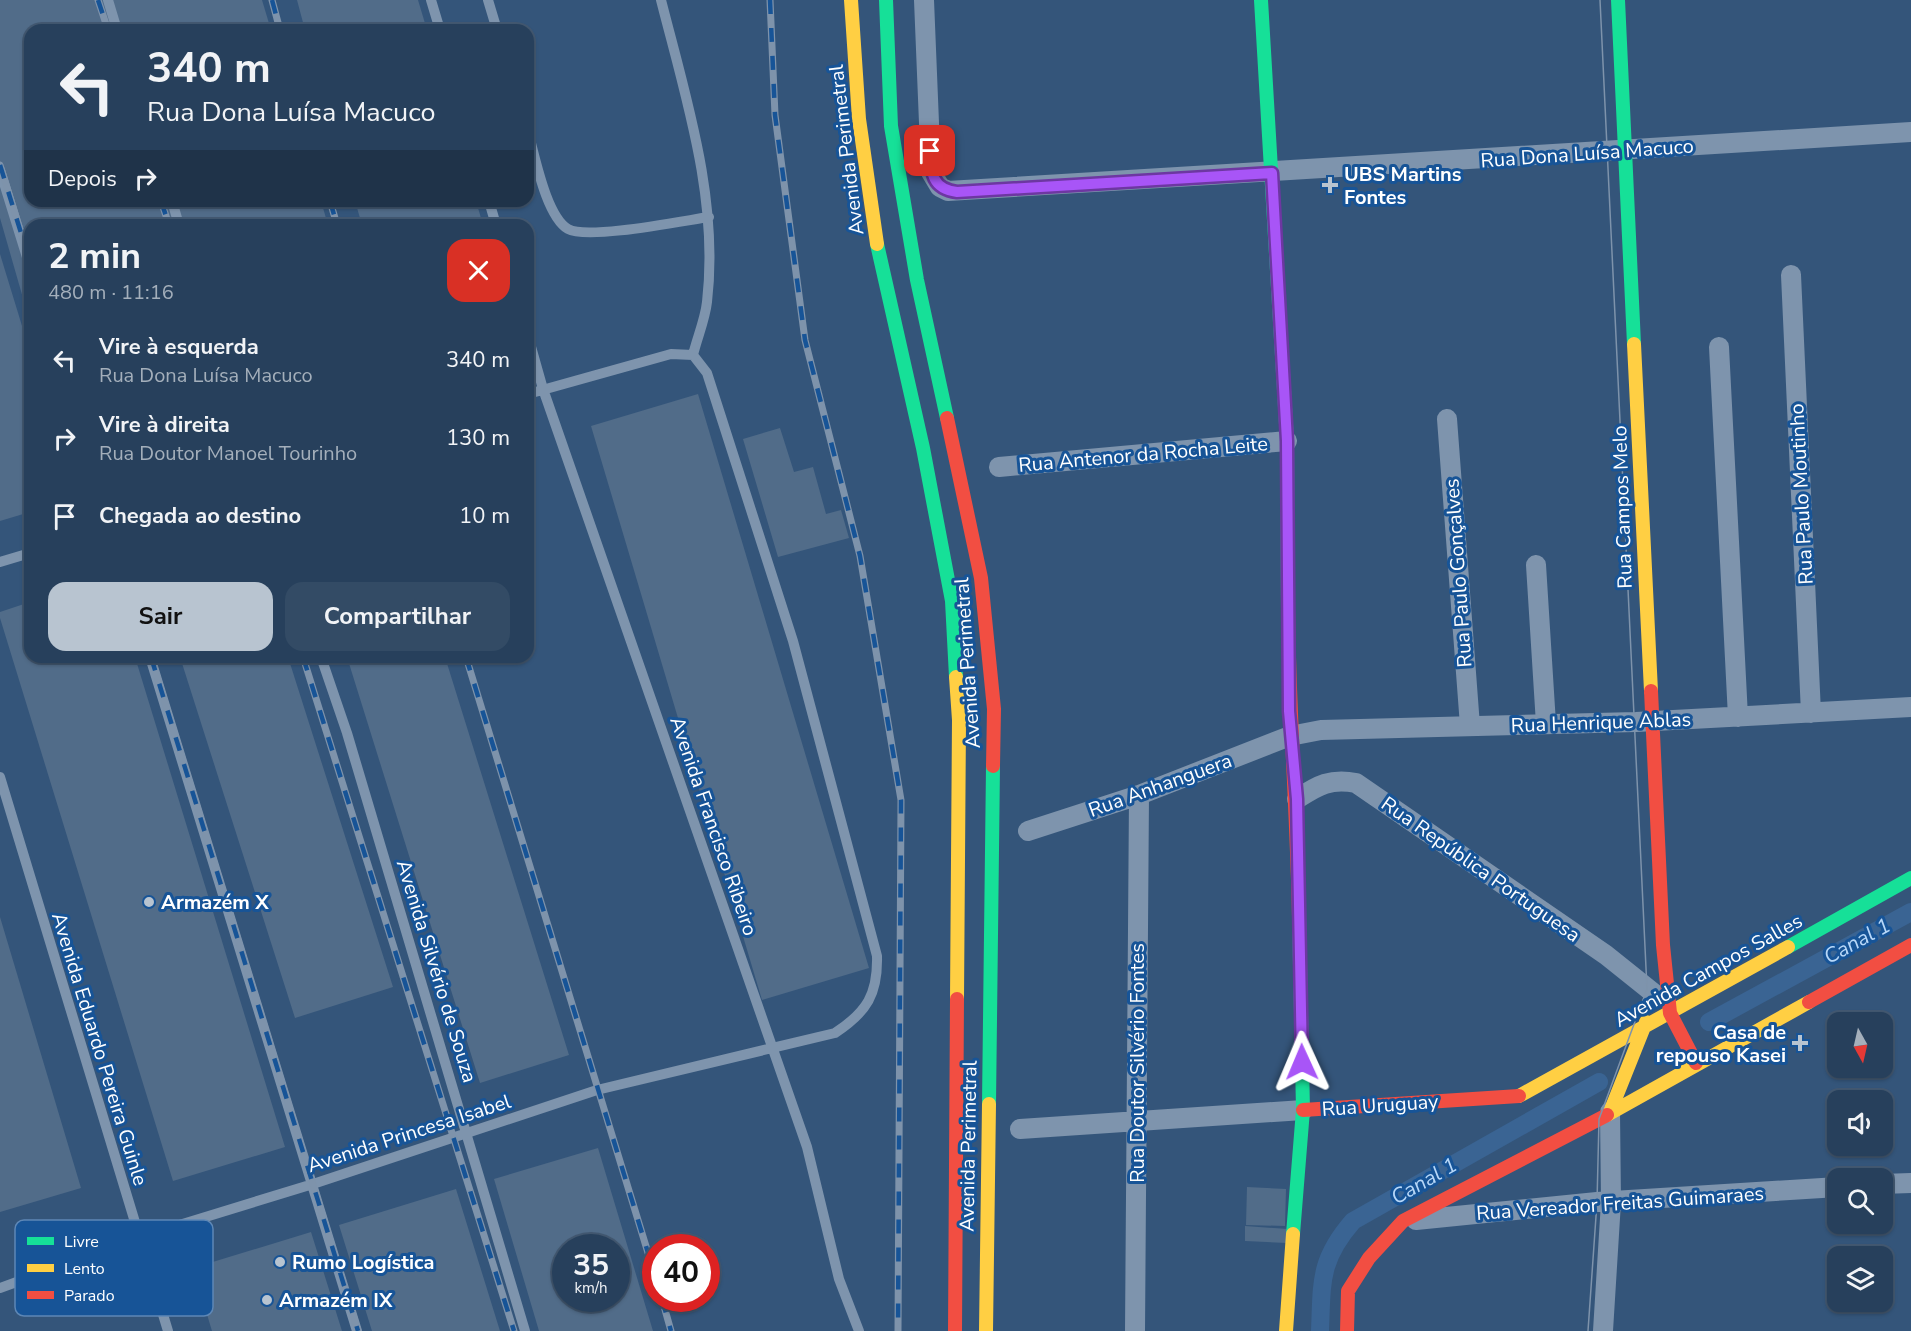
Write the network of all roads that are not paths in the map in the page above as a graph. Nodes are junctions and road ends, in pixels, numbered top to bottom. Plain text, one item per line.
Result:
1 (108, 0) edge
2 (431, 0) edge
3 (488, 0) edge
4 (661, 0) edge
5 (851, 0) edge
6 (886, 0) edge
7 (924, 0) edge
8 (1261, 0) edge
9 (1618, 0) edge
10 (115, 24) edge
11 (438, 24) edge
12 (495, 24) edge
13 (1911, 132) edge
14 (1627, 151) junction
15 (534, 152) edge
16 (0, 170) edge
17 (1272, 173) junction
18 (709, 217) junction
19 (24, 248) edge
20 (1791, 275) dead end
21 (1719, 347) dead end
22 (693, 355) junction
23 (534, 357) edge
24 (543, 388) junction
25 (534, 392) edge
26 (1447, 419) dead end
27 (1287, 441) junction
28 (999, 467) dead end
29 (24, 555) edge
30 (0, 562) edge
31 (1536, 565) dead end
32 (152, 663) edge
33 (323, 663) edge
34 (1911, 707) edge
35 (1811, 713) junction
36 (1738, 717) junction
37 (1651, 721) junction
38 (1546, 724) junction
39 (1470, 726) junction
40 (1290, 736) junction
41 (0, 777) edge
42 (1139, 795) junction
43 (1297, 799) junction
44 (1029, 831) dead end
45 (1911, 878) edge
46 (1911, 945) edge
47 (1665, 974) junction
48 (1656, 995) junction
49 (1670, 1013) junction
50 (1644, 1028) junction
51 (772, 1049) junction
52 (1696, 1063) junction
53 (1523, 1096) joint
54 (1303, 1110) junction
55 (1610, 1112) junction
56 (1137, 1121) junction
57 (1020, 1129) dead end
58 (466, 1133) junction
59 (1911, 1182) edge
60 (1893, 1183) edge
61 (312, 1184) junction
62 (1827, 1188) edge
63 (1611, 1202) junction
64 (132, 1220) edge
65 (195, 1220) edge
66 (1403, 1221) junction
67 (15, 1283) edge
68 (0, 1288) edge
69 (163, 1316) edge
70 (168, 1331) edge
71 (357, 1331) edge
72 (525, 1331) edge
73 (859, 1331) edge
74 (955, 1331) edge
75 (986, 1331) edge
76 (1136, 1331) edge
77 (1286, 1331) edge
78 (1347, 1331) edge
79 (1603, 1331) edge

1 - 10 lane
2 - 11 lane
3 - 12 lane
4 - 18 lane
5 - 74 street, Avenida Perimetral
6 - 75 street, Avenida Perimetral
7 - 17 street, Rua Dona Luísa Macuco
8 - 17 street
9 - 14 street, Rua Campos Melo
13 - 14 street, Rua Dona Luísa Macuco
14 - 17 street, Rua Dona Luísa Macuco
14 - 37 street, Rua Campos Melo
15 - 18 lane
16 - 19 lane
17 - 27 street
18 - 22 lane
20 - 35 street, Rua Paulo Moutinho
21 - 36 street
22 - 24 lane
22 - 51 lane, Avenida Princesa Isabel
23 - 24 lane, Avenida Francisco Ribeiro
24 - 25 lane
24 - 51 lane, Avenida Francisco Ribeiro
26 - 39 street, Rua Paulo Gonçalves
27 - 28 street, Rua Antenor da Rocha Leite
27 - 40 street
29 - 30 lane
31 - 38 street
32 - 61 lane
33 - 58 lane, Avenida Silvério de Souza
34 - 35 street, Rua Henrique Ablas
35 - 36 street, Rua Henrique Ablas
36 - 37 street, Rua Henrique Ablas
37 - 38 street, Rua Henrique Ablas
37 - 47 street, Rua Campos Melo
38 - 39 street, Rua Henrique Ablas
39 - 40 street, Rua Henrique Ablas
40 - 42 street, Rua Anhanguera
40 - 43 street
41 - 64 lane, Avenida Eduardo Pereira Guinle
42 - 44 street, Rua Anhanguera
42 - 56 street, Rua Doutor Silvério Fontes
43 - 48 street, Rua República Portuguesa
43 - 54 street
45 - 49 street, Avenida Campos Salles
46 - 52 street
47 - 48 street
47 - 49 street, Rua Campos Melo
48 - 50 street
49 - 50 street, Avenida Campos Salles
49 - 52 street
50 - 53 street, Avenida Campos Salles
50 - 55 street
51 - 58 lane, Avenida Princesa Isabel
51 - 73 lane, Avenida Francisco Ribeiro
52 - 55 street
53 - 54 street, Rua Uruguay
54 - 56 street, Rua Uruguay
54 - 77 street
55 - 63 street
55 - 66 street
56 - 57 street, Rua Uruguay
56 - 76 street, Rua Doutor Silvério Fontes
58 - 61 lane, Avenida Princesa Isabel
58 - 72 lane, Avenida Silvério de Souza
59 - 60 street
61 - 65 lane, Avenida Princesa Isabel
61 - 71 lane
62 - 63 street, Rua Vereador Freitas Guimaraes
63 - 66 street, Rua Vereador Freitas Guimaraes
63 - 79 street
66 - 78 street
67 - 68 lane, Avenida Princesa Isabel
69 - 70 lane, Avenida Eduardo Pereira Guinle

